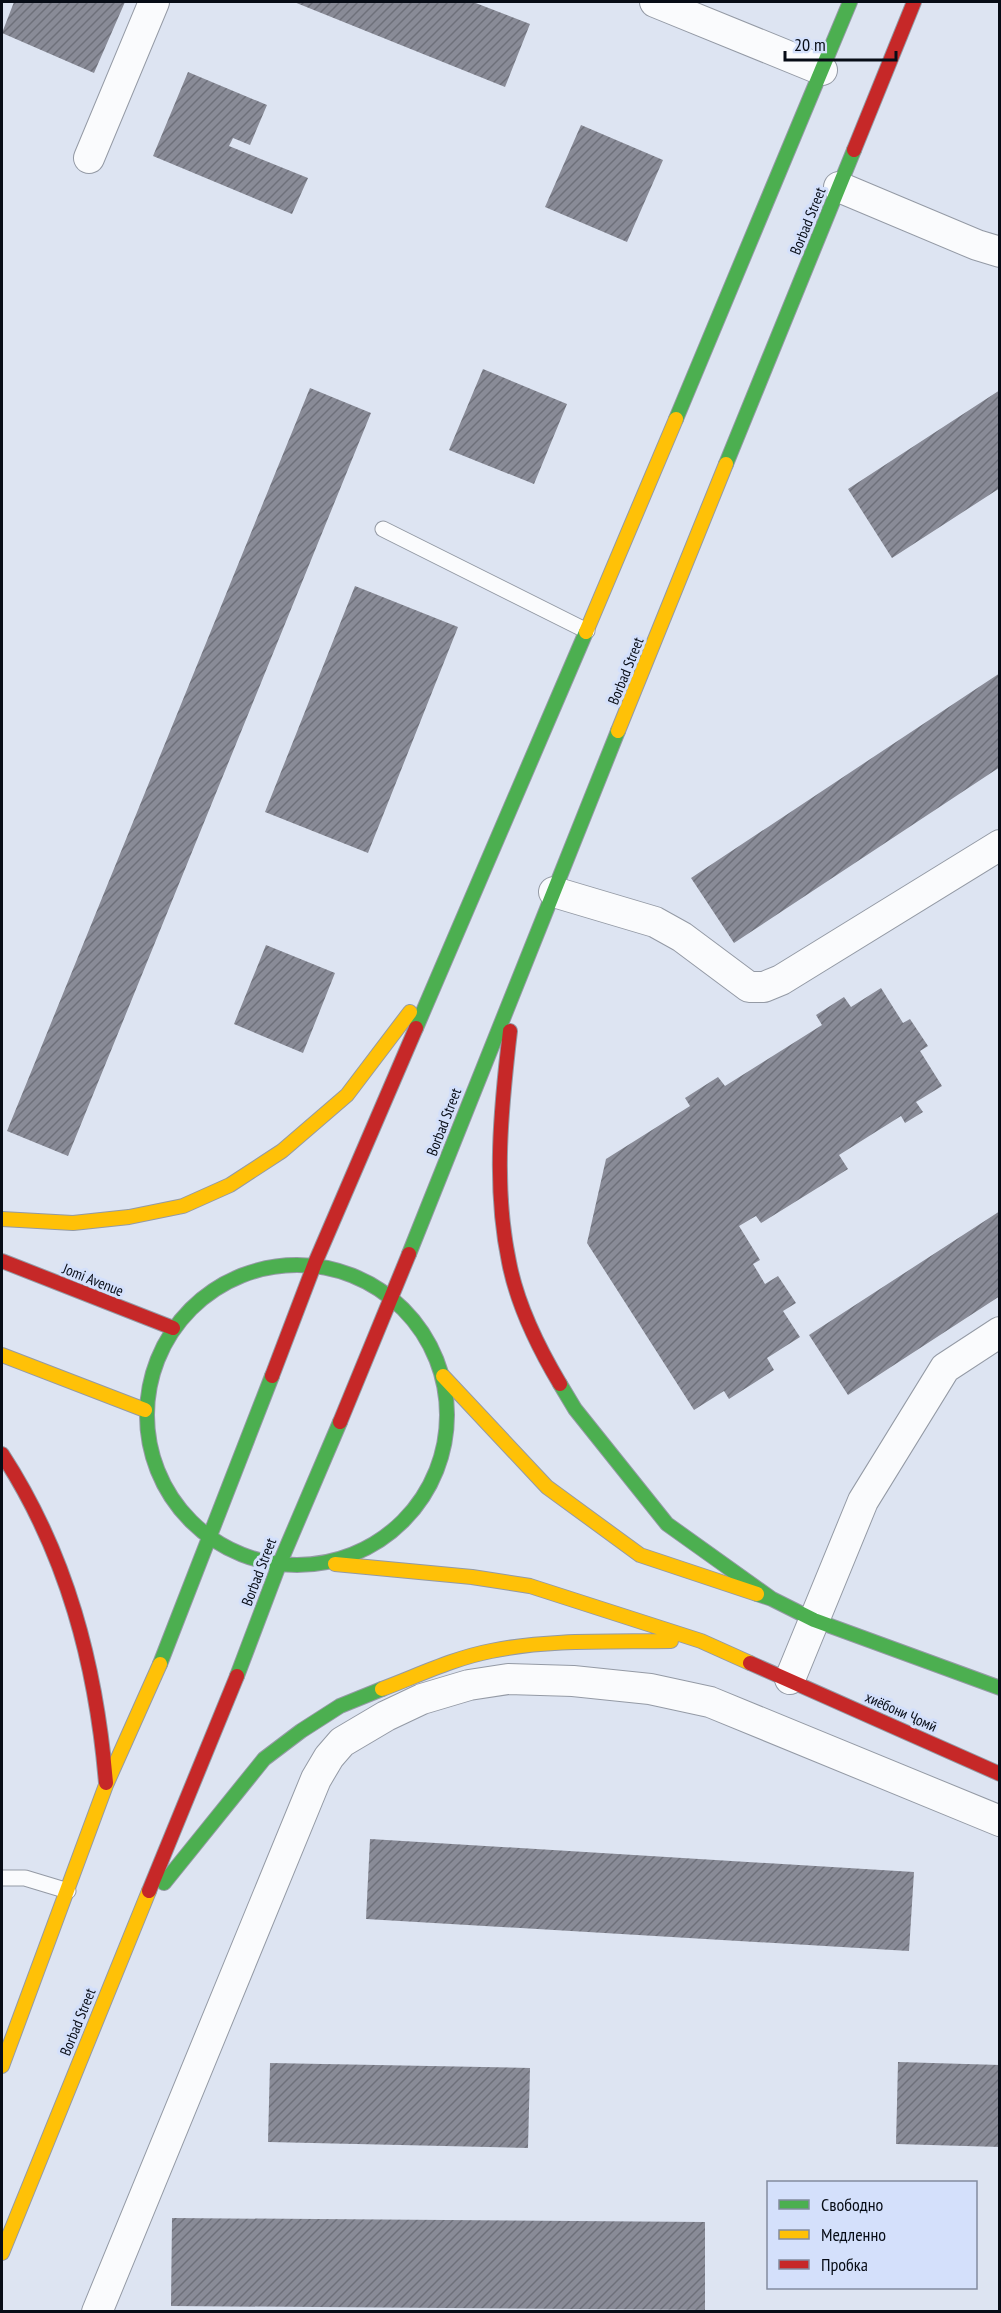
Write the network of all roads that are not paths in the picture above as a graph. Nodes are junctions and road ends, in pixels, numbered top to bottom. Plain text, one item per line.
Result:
1 (154, 2) edge
2 (655, 2) edge
3 (850, 2) edge
4 (914, 2) edge
5 (822, 70) junction
6 (90, 159) dead end
7 (839, 187) junction
8 (999, 252) edge
9 (383, 529) dead end
10 (587, 631) junction
11 (999, 845) edge
12 (555, 892) junction
13 (439, 975) junction
14 (515, 985) junction
15 (2, 1219) edge
16 (2, 1261) edge
17 (315, 1263) junction
18 (392, 1298) junction
19 (173, 1329) junction
20 (999, 1332) edge
21 (2, 1355) edge
22 (443, 1377) junction
23 (145, 1410) junction
24 (2, 1454) edge
25 (210, 1539) junction
26 (328, 1563) junction
27 (279, 1565) junction
28 (772, 1599) junction
29 (805, 1615) junction
30 (700, 1641) junction
31 (489, 1651) junction
32 (790, 1679) junction
33 (491, 1682) junction
34 (999, 1688) edge
35 (301, 1731) junction
36 (329, 1757) junction
37 (999, 1774) edge
38 (106, 1785) junction
39 (999, 1820) edge
40 (2, 1878) edge
41 (68, 1891) junction
42 (142, 1910) junction
43 (2, 2067) edge
44 (2, 2253) edge
45 (97, 2312) edge

1 - 6 street
2 - 5 street
3 - 5 main road
4 - 7 main road, Borbad Street
5 - 10 main road
7 - 8 street
7 - 12 main road, Borbad Street
9 - 10 lane
10 - 13 main road
11 - 12 street
12 - 14 main road, Borbad Street
13 - 15 main road
13 - 17 main road
14 - 18 main road, Borbad Street
14 - 28 main road
16 - 19 main road, Jomi Avenue
17 - 18 main road
17 - 19 main road
17 - 25 main road
18 - 22 main road
18 - 27 main road, Borbad Street
19 - 23 main road
20 - 29 street
21 - 23 main road
22 - 26 main road
22 - 28 main road
23 - 25 main road
24 - 38 main road
25 - 27 main road
25 - 38 main road
26 - 27 main road
26 - 30 main road, хиёбони Ҷомӣ
27 - 42 main road, Borbad Street
28 - 29 main road
29 - 32 street
29 - 34 main road
30 - 31 main road
30 - 32 main road, хиёбони Ҷомӣ
31 - 33 street
31 - 35 main road
32 - 37 main road, хиёбони Ҷомӣ
33 - 36 street
33 - 39 street
35 - 36 street
35 - 42 main road
36 - 45 street
38 - 41 main road
40 - 41 lane
41 - 43 main road
42 - 44 main road, Borbad Street

